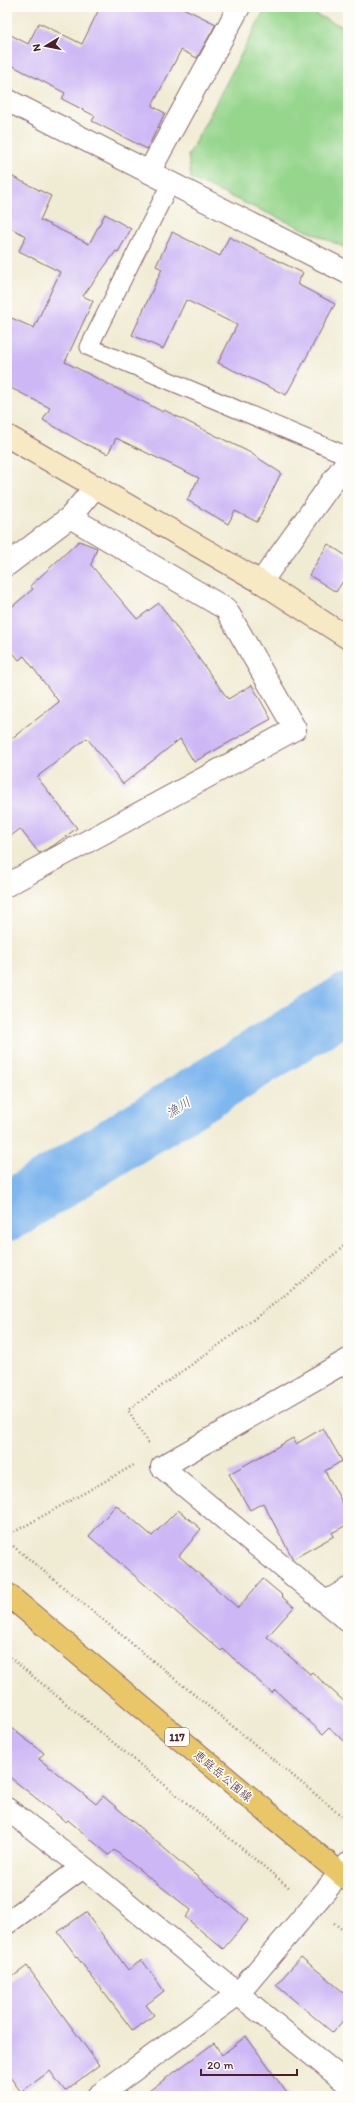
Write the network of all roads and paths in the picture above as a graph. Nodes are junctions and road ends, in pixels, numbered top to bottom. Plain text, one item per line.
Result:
1 (239, 7) edge
2 (7, 100) edge
3 (149, 172) junction
4 (170, 184) junction
5 (348, 273) edge
6 (7, 436) edge
7 (348, 456) edge
8 (348, 460) edge
9 (96, 486) junction
10 (70, 517) junction
11 (7, 565) edge
12 (261, 582) junction
13 (348, 638) edge
14 (7, 885) edge
15 (348, 1242) edge
16 (348, 1360) edge
17 (158, 1461) junction
18 (7, 1536) edge
19 (7, 1541) edge
20 (348, 1589) edge
21 (7, 1594) edge
22 (326, 1602) junction
23 (348, 1621) edge
24 (7, 1655) edge
25 (7, 1809) edge
26 (348, 1821) edge
27 (83, 1867) junction
28 (345, 1872) edge
29 (312, 1906) junction
30 (7, 1923) edge
31 (348, 1934) edge
32 (238, 1994) junction
33 (348, 2084) edge
34 (98, 2096) edge

1 - 3 street
2 - 3 street
3 - 4 street
4 - 5 street
4 - 7 lane
6 - 9 street
8 - 12 street
9 - 10 street
9 - 12 street
10 - 11 street
10 - 14 street
12 - 13 street
15 - 17 path
16 - 17 street
17 - 18 path
17 - 22 street
19 - 26 path
20 - 22 street
21 - 28 main road, 恵庭岳公園線 / 117
22 - 23 street
24 - 29 path
25 - 27 street
27 - 30 street
27 - 32 street
28 - 29 street
29 - 31 path
29 - 32 street
32 - 33 street
32 - 34 street

